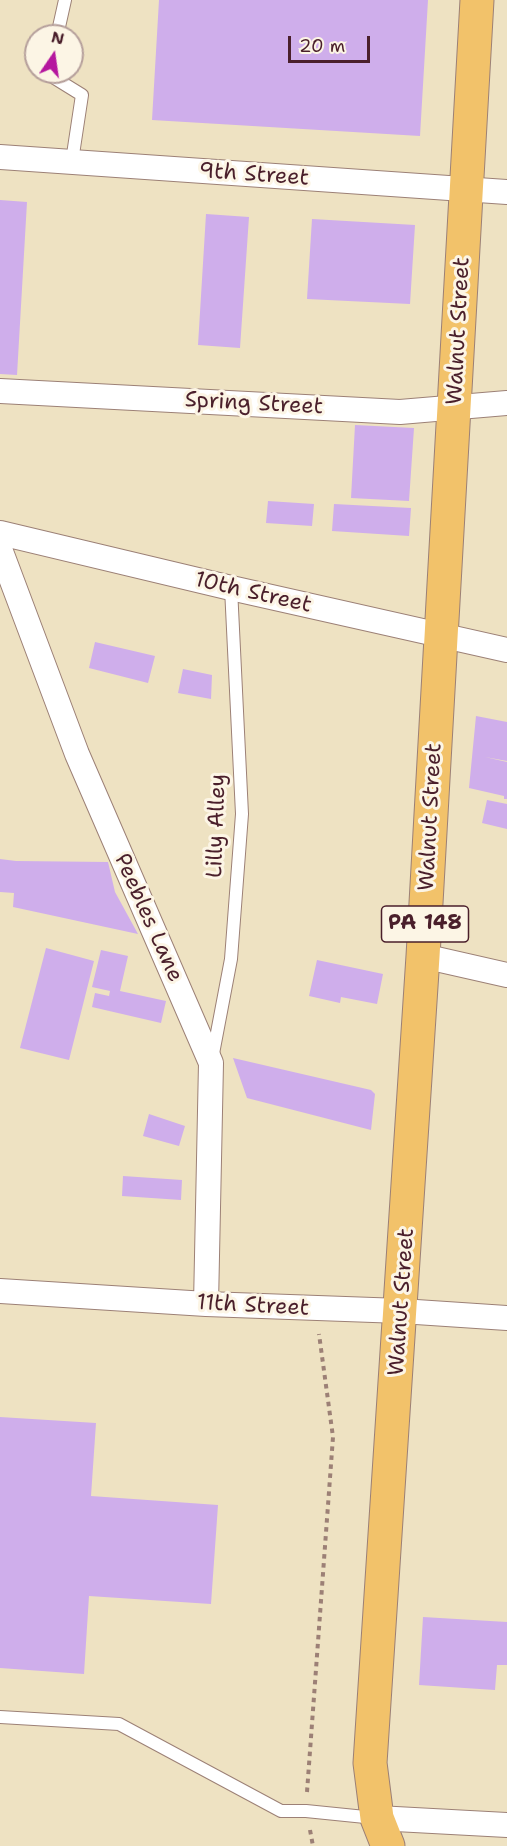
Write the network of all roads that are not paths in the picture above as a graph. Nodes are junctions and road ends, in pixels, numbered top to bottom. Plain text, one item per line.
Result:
1 (65, 0) edge
2 (477, 0) edge
3 (60, 24) edge
4 (64, 84) edge
5 (0, 157) edge
6 (72, 161) junction
7 (466, 190) junction
8 (507, 192) edge
9 (0, 391) edge
10 (507, 403) edge
11 (456, 406) junction
12 (0, 533) edge
13 (0, 549) edge
14 (231, 588) junction
15 (440, 634) junction
16 (507, 650) edge
17 (423, 956) junction
18 (507, 975) edge
19 (211, 1063) junction
20 (0, 1292) edge
21 (206, 1304) junction
22 (401, 1311) junction
23 (507, 1318) edge
24 (0, 1717) edge
25 (507, 1825) edge
26 (382, 1832) edge

1 - 3 lane
2 - 7 main road, Walnut Street / PA 148
4 - 6 lane
5 - 6 street, 9th Street
6 - 7 street, 9th Street
7 - 8 street, 9th Street
7 - 11 main road, Walnut Street / PA 148
9 - 11 street, Spring Street
10 - 11 street, Spring Street
11 - 15 main road, Walnut Street / PA 148
12 - 14 street, 10th Street
13 - 19 street, Peebles Lane
14 - 15 street, 10th Street
14 - 19 lane, Lilly Alley
15 - 16 street, 10th Street
15 - 17 main road, Walnut Street / PA 148
17 - 18 street
17 - 22 main road, Walnut Street / PA 148
19 - 21 street, Peebles Lane
20 - 21 street, 11th Street
21 - 22 street, 11th Street
22 - 23 street, 11th Street
22 - 26 main road, Walnut Street / PA 148
24 - 26 lane
25 - 26 street

